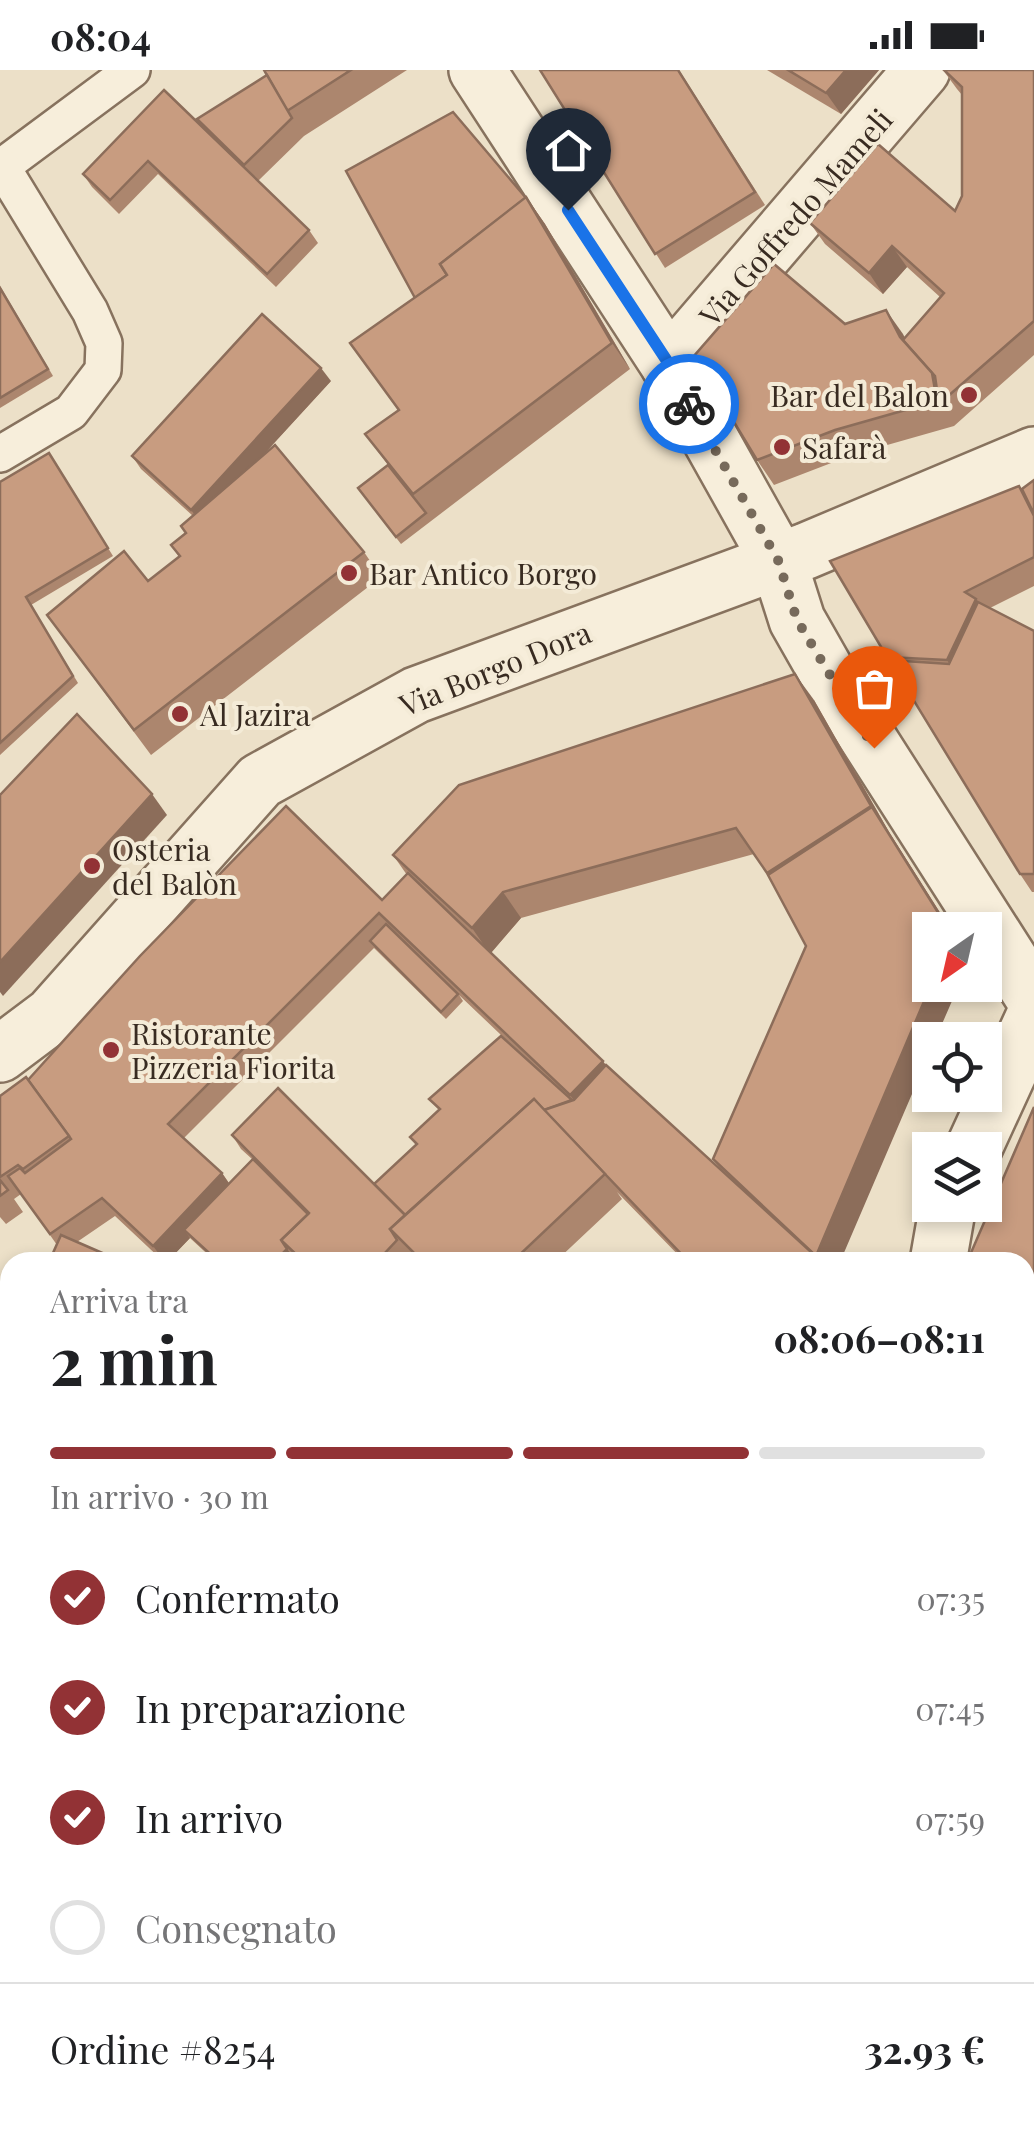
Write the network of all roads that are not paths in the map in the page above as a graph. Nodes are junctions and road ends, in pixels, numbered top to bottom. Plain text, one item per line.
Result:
1 (132, 70) edge
2 (922, 70) edge
3 (494, 76) edge
4 (1, 167) edge
5 (669, 364) junction
6 (0, 454) edge
7 (1034, 455) edge
8 (778, 560) junction
9 (1034, 998) edge
10 (1034, 1017) edge
11 (0, 1054) edge
12 (981, 1132) edge
13 (945, 1222) edge
14 (940, 1252) edge

1 - 4 lane
2 - 5 street, Via Goffredo Mameli
3 - 5 street
4 - 6 lane
5 - 8 street
7 - 8 street, Via Borgo Dora
8 - 9 street
8 - 11 street, Via Borgo Dora
10 - 12 street
13 - 14 street

